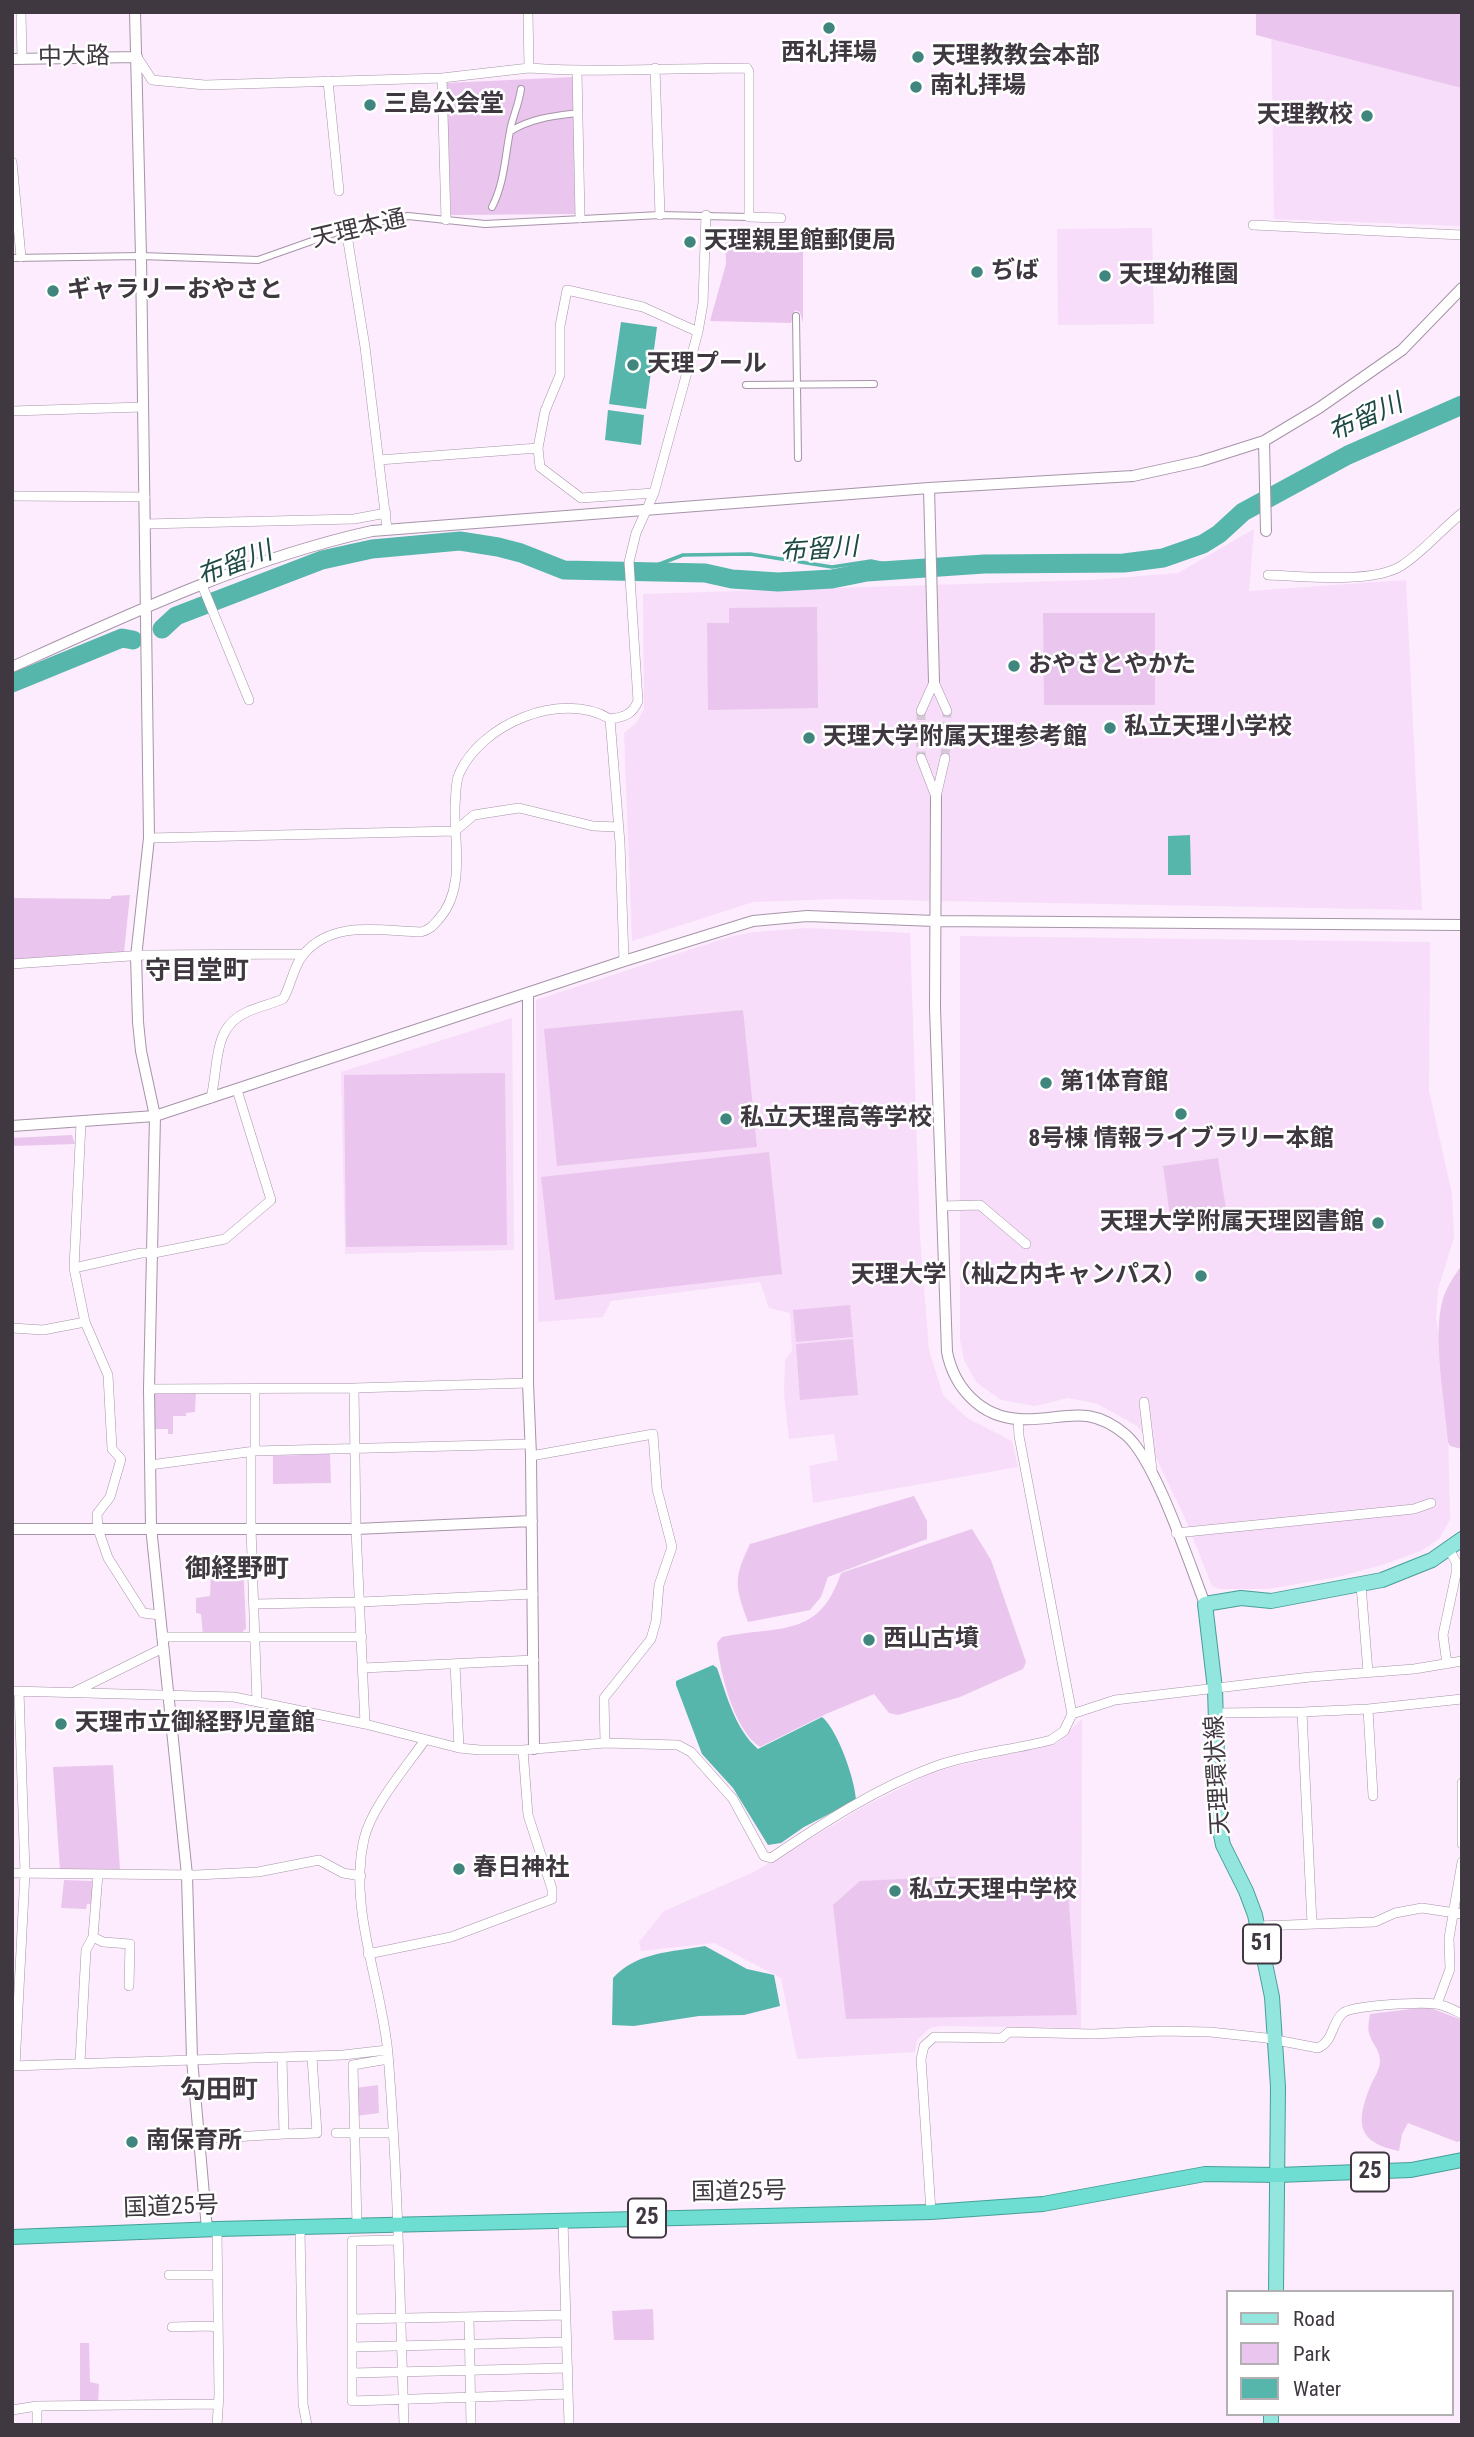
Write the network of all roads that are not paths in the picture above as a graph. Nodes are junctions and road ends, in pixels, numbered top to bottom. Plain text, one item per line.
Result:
1 (20, 12) edge
2 (135, 12) edge
3 (528, 12) edge
4 (136, 57) junction
5 (17, 58) edge
6 (529, 68) junction
7 (655, 68) junction
8 (577, 71) junction
9 (442, 78) junction
10 (328, 81) junction
11 (521, 89) dead end
12 (578, 113) junction
13 (511, 131) junction
14 (12, 162) edge
15 (339, 191) dead end
16 (492, 207) dead end
17 (660, 215) junction
18 (706, 215) junction
19 (749, 217) junction
20 (580, 218) junction
21 (781, 218) dead end
22 (446, 220) junction
23 (1253, 225) dead end
24 (346, 229) junction
25 (1462, 235) edge
26 (141, 256) junction
27 (17, 258) edge
28 (1462, 288) edge
29 (796, 316) dead end
30 (698, 332) junction
31 (874, 384) dead end
32 (746, 385) dead end
33 (796, 385) junction
34 (143, 407) junction
35 (12, 411) edge
36 (1264, 441) junction
37 (538, 448) junction
38 (798, 458) dead end
39 (379, 460) junction
40 (929, 488) junction
41 (653, 493) junction
42 (12, 496) edge
43 (145, 496) junction
44 (645, 511) junction
45 (386, 513) junction
46 (1462, 513) edge
47 (145, 524) junction
48 (387, 529) junction
49 (1266, 531) dead end
50 (1268, 575) dead end
51 (202, 585) junction
52 (145, 607) junction
53 (12, 667) edge
54 (934, 682) junction
55 (249, 700) dead end
56 (921, 711) tunnel mouth
57 (947, 711) tunnel mouth
58 (610, 719) junction
59 (922, 758) tunnel mouth
60 (945, 758) tunnel mouth
61 (936, 797) junction
62 (618, 827) junction
63 (455, 831) junction
64 (149, 838) junction
65 (935, 921) junction
66 (1462, 925) edge
67 (304, 954) junction
68 (136, 957) junction
69 (624, 961) junction
70 (12, 964) edge
71 (528, 993) junction
72 (237, 1090) junction
73 (211, 1098) junction
74 (155, 1116) junction
75 (80, 1123) junction
76 (12, 1126) edge
77 (942, 1206) junction
78 (1026, 1244) dead end
79 (154, 1253) junction
80 (74, 1268) junction
81 (85, 1322) junction
82 (12, 1328) edge
83 (528, 1383) junction
84 (255, 1388) junction
85 (354, 1388) junction
86 (149, 1389) junction
87 (1144, 1402) dead end
88 (1018, 1419) junction
89 (354, 1449) junction
90 (531, 1450) junction
91 (253, 1452) junction
92 (150, 1465) junction
93 (1153, 1476) junction
94 (1431, 1503) dead end
95 (532, 1521) junction
96 (151, 1527) junction
97 (251, 1528) junction
98 (12, 1529) edge
99 (98, 1529) junction
100 (356, 1529) junction
101 (1177, 1532) junction
102 (1462, 1539) edge
103 (1449, 1549) junction
104 (1362, 1584) junction
105 (533, 1594) junction
106 (361, 1602) junction
107 (254, 1604) junction
108 (1205, 1604) junction
109 (160, 1615) junction
110 (255, 1637) junction
111 (362, 1637) junction
112 (163, 1642) junction
113 (534, 1660) junction
114 (1462, 1661) edge
115 (455, 1664) junction
116 (1447, 1664) junction
117 (363, 1668) junction
118 (1368, 1672) junction
119 (1215, 1689) junction
120 (15, 1691) edge
121 (74, 1693) junction
122 (169, 1696) junction
123 (1462, 1699) edge
124 (257, 1702) junction
125 (1368, 1709) junction
126 (1302, 1712) junction
127 (1216, 1713) junction
128 (1072, 1714) junction
129 (365, 1724) junction
130 (425, 1740) junction
131 (606, 1743) junction
132 (459, 1748) junction
133 (528, 1750) junction
134 (1462, 1783) edge
135 (1373, 1796) dead end
136 (1462, 1840) edge
137 (1462, 1862) edge
138 (12, 1873) edge
139 (25, 1873) junction
140 (98, 1874) junction
141 (187, 1875) junction
142 (361, 1876) junction
143 (1457, 1913) edge
144 (1312, 1924) junction
145 (1258, 1926) junction
146 (93, 1937) junction
147 (368, 1954) junction
148 (129, 1986) dead end
149 (1437, 2004) junction
150 (1462, 2014) edge
151 (1275, 2041) junction
152 (388, 2054) junction
153 (282, 2057) junction
154 (312, 2057) junction
155 (192, 2060) junction
156 (80, 2062) junction
157 (14, 2066) edge
158 (336, 2133) dead end
159 (354, 2133) junction
160 (392, 2133) junction
161 (284, 2134) junction
162 (200, 2139) junction
163 (1462, 2160) edge
164 (1278, 2175) junction
165 (931, 2212) junction
166 (563, 2220) junction
167 (396, 2224) junction
168 (357, 2225) junction
169 (300, 2227) junction
170 (212, 2229) junction
171 (12, 2237) edge
172 (397, 2240) junction
173 (218, 2274) junction
174 (169, 2275) dead end
175 (1276, 2290) edge
176 (566, 2315) junction
177 (469, 2317) junction
178 (352, 2319) junction
179 (401, 2319) junction
180 (172, 2327) dead end
181 (218, 2328) junction
182 (567, 2342) junction
183 (470, 2344) junction
184 (401, 2346) junction
185 (352, 2347) junction
186 (568, 2368) junction
187 (470, 2370) junction
188 (402, 2372) junction
189 (352, 2373) junction
190 (568, 2394) junction
191 (471, 2398) junction
192 (403, 2399) junction
193 (217, 2404) junction
194 (37, 2406) junction
195 (12, 2410) edge
196 (37, 2425) edge
197 (217, 2425) edge
198 (307, 2425) edge
199 (404, 2425) edge
200 (471, 2425) edge
201 (569, 2425) edge

1 - 5 street
2 - 4 street
3 - 6 street
4 - 5 street, 中大路
4 - 10 street
4 - 26 street
6 - 8 street
6 - 9 street
7 - 8 street
7 - 17 street
7 - 19 street
8 - 12 street
9 - 10 street
9 - 22 street
10 - 15 street
11 - 13 street
12 - 13 street
12 - 20 street
13 - 16 street
14 - 27 street
17 - 18 street, 天理本通
17 - 20 street, 天理本通
18 - 19 street, 天理本通
18 - 30 street
19 - 21 street
20 - 22 street, 天理本通
22 - 24 street, 天理本通
23 - 25 street
24 - 26 street, 天理本通
24 - 39 street
26 - 27 street, 天理本通
26 - 34 street
28 - 36 street
29 - 33 street
30 - 37 street
30 - 41 street
31 - 33 street
32 - 33 street
33 - 38 street
34 - 35 street
34 - 43 street
36 - 40 street
36 - 49 street
37 - 39 street
37 - 41 street
39 - 45 street
40 - 44 street
40 - 54 street
41 - 44 street
42 - 43 street
43 - 47 street
44 - 48 street
44 - 58 street
45 - 47 street
45 - 48 street
46 - 50 street
47 - 52 street
48 - 51 street
51 - 52 street
51 - 55 street
52 - 53 street
52 - 64 street
54 - 56 street
54 - 57 street
58 - 62 street
58 - 63 street
59 - 61 street
60 - 61 street
61 - 65 street
62 - 63 street
62 - 69 street
63 - 64 street
63 - 67 street
64 - 68 street
65 - 66 street
65 - 69 street
65 - 77 street
67 - 68 street
67 - 73 street
68 - 70 street
68 - 74 street
69 - 71 street
71 - 72 street
71 - 83 street
72 - 73 street
72 - 79 street
73 - 74 street
74 - 75 street
74 - 79 street
75 - 76 street
75 - 80 street
77 - 78 street
77 - 88 street
79 - 80 street
79 - 86 street
80 - 81 street
81 - 82 street
81 - 99 street
83 - 85 street
83 - 90 street
84 - 85 street
84 - 86 street
84 - 91 street
85 - 89 street
86 - 92 street
87 - 93 street
88 - 93 street
88 - 128 street
89 - 90 street
89 - 91 street
89 - 100 street
90 - 95 street
90 - 131 street
91 - 92 street
91 - 97 street
92 - 96 street
93 - 101 street
94 - 101 street
95 - 100 street
95 - 105 street
96 - 97 street
96 - 99 street
96 - 109 street
97 - 100 street
97 - 107 street
98 - 99 street
99 - 109 street
100 - 106 street
101 - 108 street
102 - 103 main road
103 - 104 main road
103 - 116 street
104 - 108 main road
104 - 118 street
105 - 106 street
105 - 113 street
106 - 107 street
106 - 111 street
107 - 110 street
108 - 119 main road, 天理環状線 / 51
109 - 112 street
110 - 111 street
110 - 112 street
110 - 124 street
111 - 117 street
112 - 121 street
112 - 122 street
113 - 115 street
113 - 133 street
114 - 116 street
115 - 117 street
115 - 132 street
116 - 118 street
117 - 129 street
118 - 119 street
119 - 127 main road, 天理環状線 / 51
119 - 128 street
120 - 121 street
120 - 139 street
121 - 122 street
122 - 124 street
122 - 141 street
123 - 125 street
124 - 129 street
125 - 126 street
125 - 135 street
126 - 127 street
126 - 144 street
127 - 145 main road, 天理環状線 / 51
128 - 131 street
129 - 130 street
130 - 132 street
130 - 142 street
131 - 133 street
132 - 133 street
133 - 147 street
134 - 136 street
137 - 143 street
138 - 139 street
139 - 140 street
139 - 157 street
140 - 141 street
140 - 146 street
141 - 142 street
141 - 155 street
142 - 147 street
143 - 144 street
143 - 149 street
144 - 145 street
145 - 151 main road, 天理環状線 / 51
146 - 148 street
146 - 156 street
147 - 152 street
149 - 150 street
149 - 151 street
151 - 164 main road, 天理環状線 / 51
151 - 165 street
152 - 154 street
152 - 159 street
152 - 160 street
153 - 154 street
153 - 155 street
153 - 161 street
154 - 161 street
155 - 156 street
155 - 162 street
156 - 157 street
158 - 159 street
159 - 160 street
159 - 168 street
160 - 167 street
161 - 162 street
162 - 170 street
163 - 164 highway, 国道25号 / 25
164 - 165 highway, 国道25号 / 25
164 - 175 main road, 天理環状線 / 51
165 - 166 highway, 国道25号 / 25
166 - 167 highway, 国道25号 / 25
166 - 176 street
167 - 168 highway, 国道25号 / 25
167 - 172 street
168 - 169 highway, 国道25号 / 25
169 - 170 highway, 国道25号 / 25
169 - 198 street
170 - 171 highway, 国道25号 / 25
170 - 173 street
172 - 178 street
172 - 179 street
173 - 174 street
173 - 181 street
176 - 177 street
176 - 182 street
177 - 179 street
177 - 183 street
178 - 179 street
178 - 185 street
179 - 184 street
180 - 181 street
181 - 193 street
182 - 183 street
182 - 186 street
183 - 184 street
183 - 187 street
184 - 185 street
184 - 188 street
185 - 189 street
186 - 187 street
186 - 190 street
187 - 188 street
187 - 191 street
188 - 189 street
188 - 192 street
189 - 192 street
190 - 191 street
190 - 201 street
191 - 192 street
191 - 200 street
192 - 199 street
193 - 194 street
193 - 197 street
194 - 195 street
194 - 196 street

